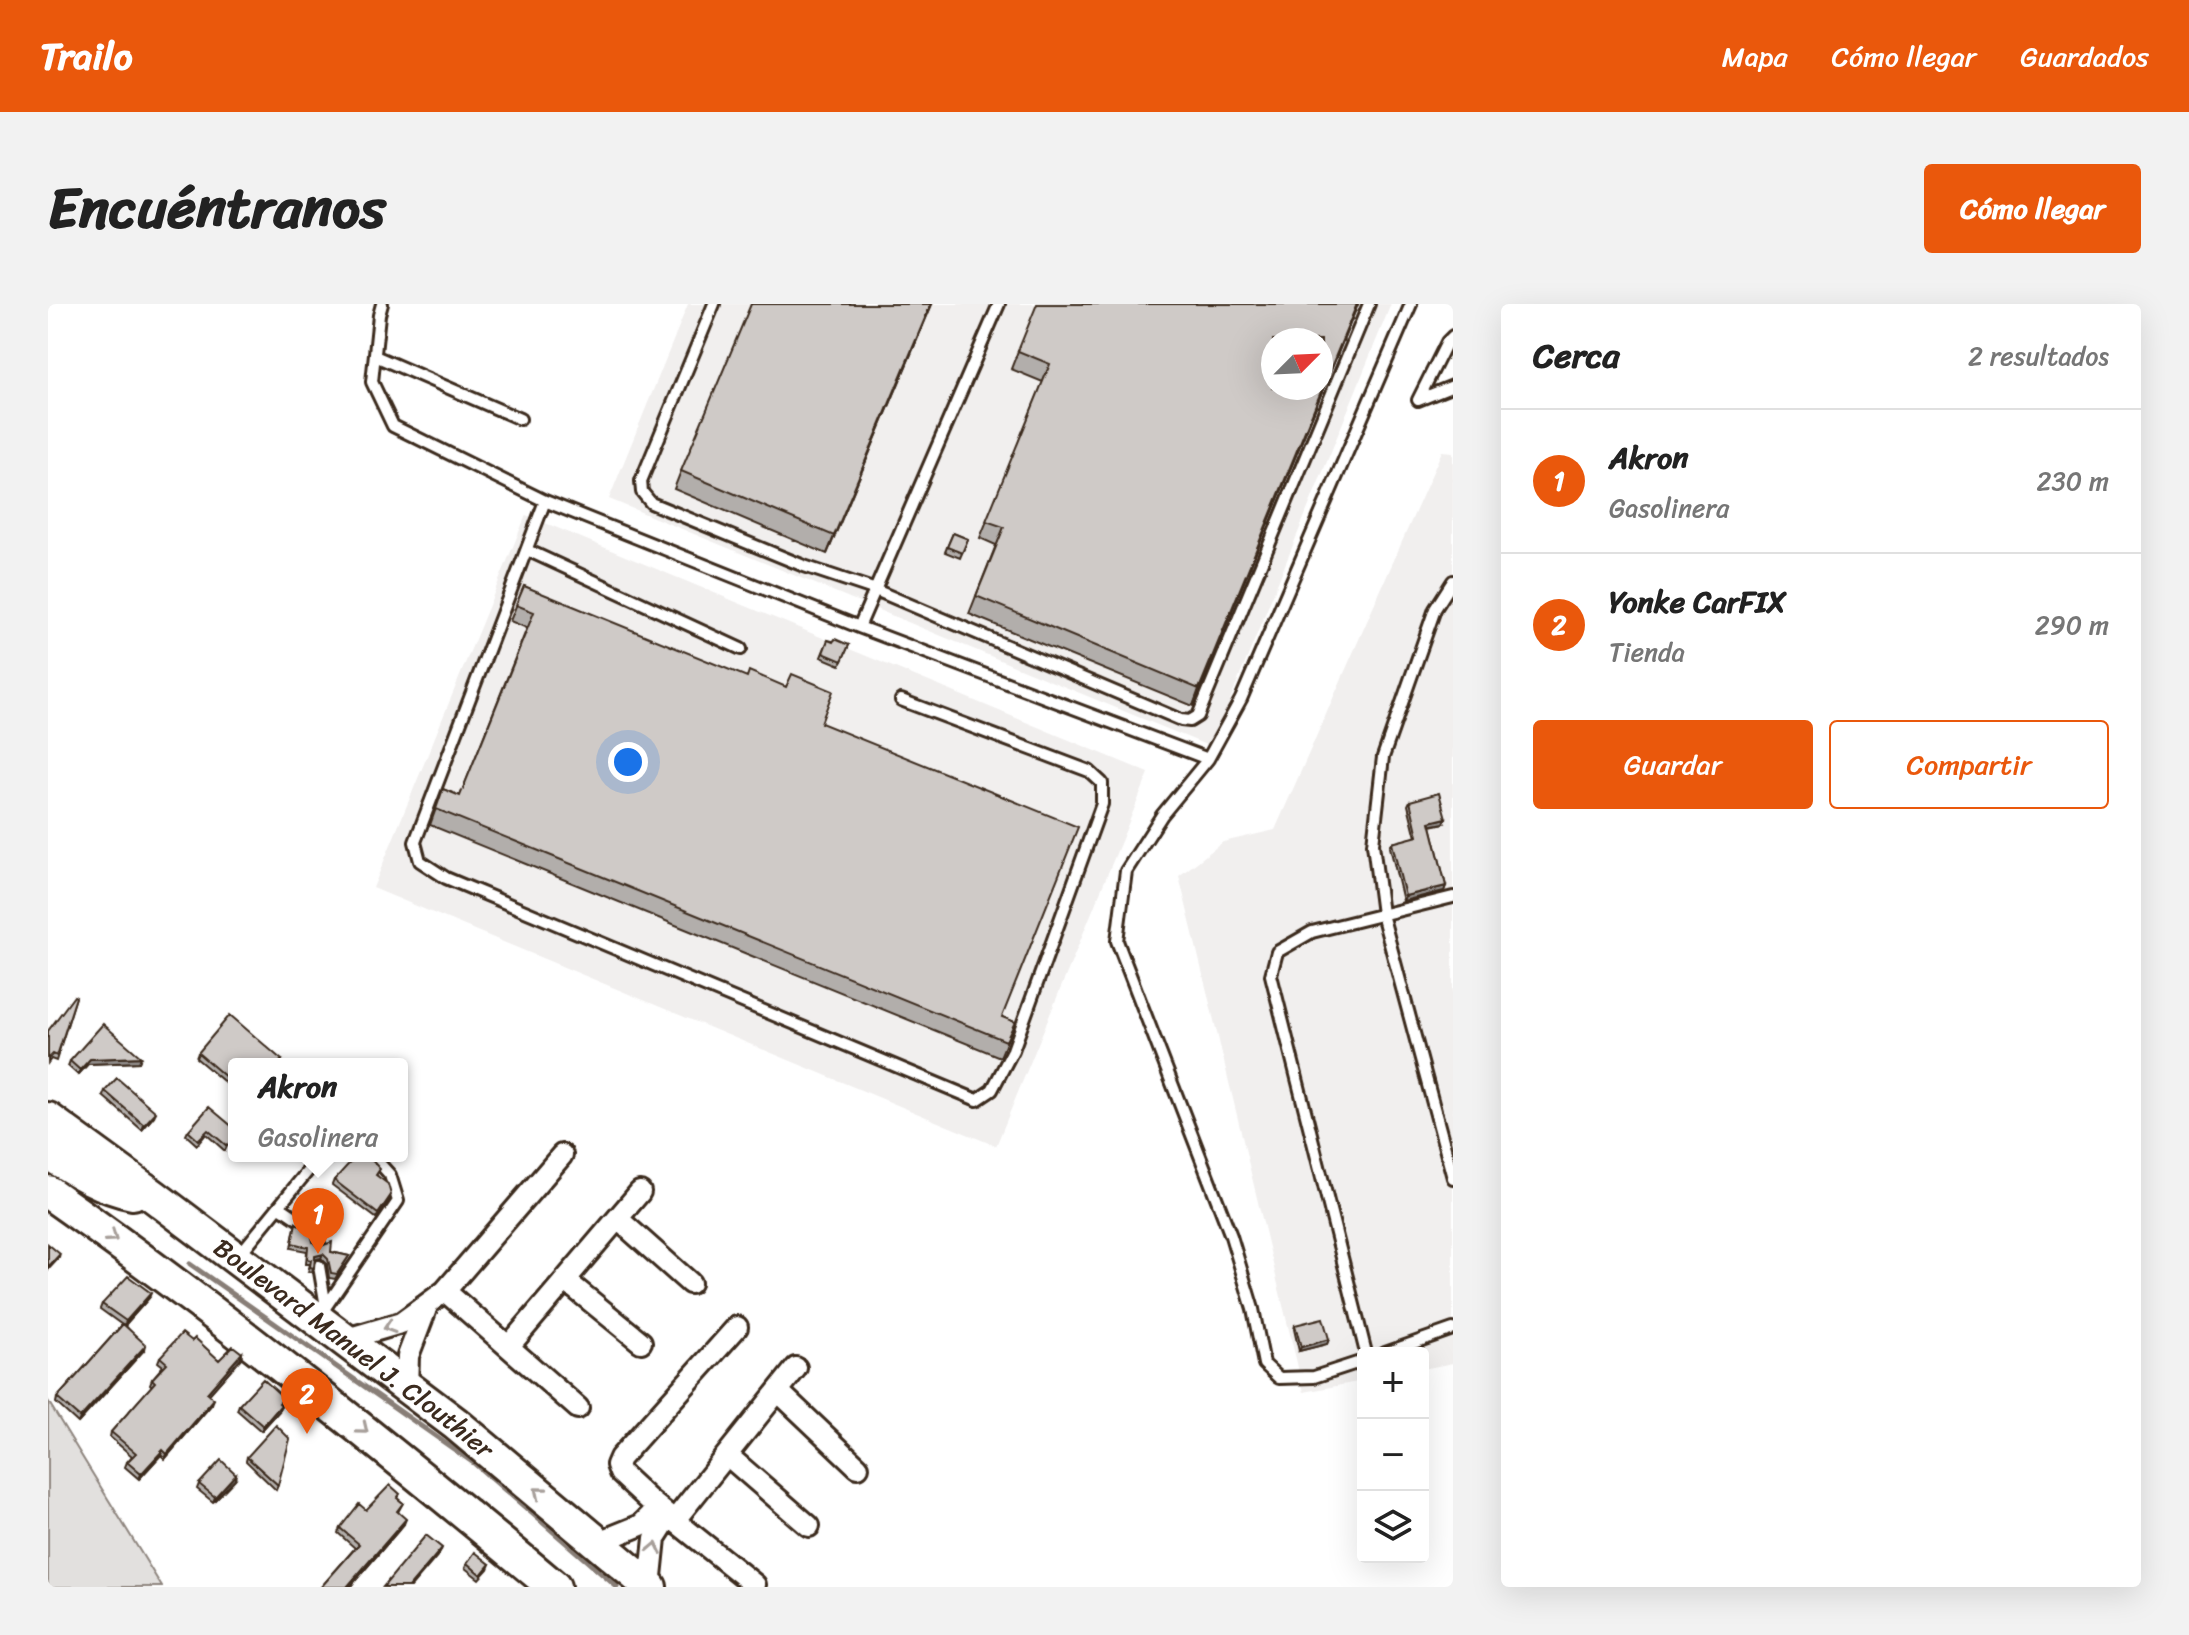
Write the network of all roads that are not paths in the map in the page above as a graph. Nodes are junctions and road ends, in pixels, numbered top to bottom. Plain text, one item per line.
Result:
1 (382, 304) edge
2 (714, 304) edge
3 (999, 304) edge
4 (1369, 304) edge
5 (1411, 304) edge
6 (1453, 336) edge
7 (375, 356) junction
8 (1453, 386) edge
9 (520, 419) dead end
10 (545, 501) junction
11 (527, 550) junction
12 (1453, 581) edge
13 (873, 589) junction
14 (859, 627) junction
15 (741, 649) dead end
16 (901, 700) dead end
17 (1208, 759) junction
18 (1453, 897) edge
19 (1382, 914) junction
20 (48, 1119) edge
21 (48, 1153) edge
22 (562, 1155) dead end
23 (315, 1162) edge
24 (378, 1162) edge
25 (1453, 1178) edge
26 (48, 1192) edge
27 (640, 1192) dead end
28 (155, 1197) junction
29 (280, 1207) junction
30 (618, 1219) junction
31 (319, 1244) edge
32 (236, 1259) junction
33 (319, 1266) dead end
34 (566, 1281) junction
35 (690, 1283) dead end
36 (437, 1297) junction
37 (331, 1323) junction
38 (737, 1327) dead end
39 (1453, 1329) edge
40 (641, 1342) dead end
41 (509, 1346) junction
42 (1364, 1347) edge
43 (1402, 1347) edge
44 (1357, 1363) edge
45 (796, 1368) dead end
46 (407, 1388) junction
47 (779, 1392) junction
48 (578, 1408) dead end
49 (727, 1455) junction
50 (858, 1467) dead end
51 (668, 1516) junction
52 (809, 1526) dead end
53 (599, 1542) junction
54 (755, 1585) dead end
55 (554, 1587) edge
56 (650, 1587) edge

1 - 7 lane
2 - 13 lane
3 - 13 lane
4 - 13 lane
5 - 17 lane
6 - 8 lane
7 - 9 lane
7 - 10 lane
10 - 11 lane
10 - 14 lane
11 - 15 lane
11 - 16 lane
12 - 19 lane
13 - 14 lane
14 - 17 lane
17 - 44 lane
18 - 19 lane
19 - 25 lane
19 - 42 lane
20 - 28 main road, Boulevard Manuel J. Clouthier
21 - 28 main road
22 - 36 street
23 - 29 lane
24 - 37 lane
26 -> 55 main road
27 - 30 street
28 - 32 main road, Boulevard Manuel J. Clouthier
29 - 31 lane
29 - 32 lane
30 - 34 street
30 - 35 street
32 - 37 main road, Boulevard Manuel J. Clouthier
33 - 37 lane
34 - 40 street
34 - 41 street
36 -> 37 street
36 - 41 street
36 - 46 street
37 - 46 main road, Boulevard Manuel J. Clouthier
38 - 51 street
39 - 43 lane
41 - 48 street
45 - 47 street
53 -> 46 main road, Boulevard Manuel J. Clouthier
47 - 49 street
47 - 50 street
49 - 51 street
49 - 52 street
51 - 53 street
51 - 54 street
56 -> 51 street
53 - 56 main road, Boulevard Manuel J. Clouthier

